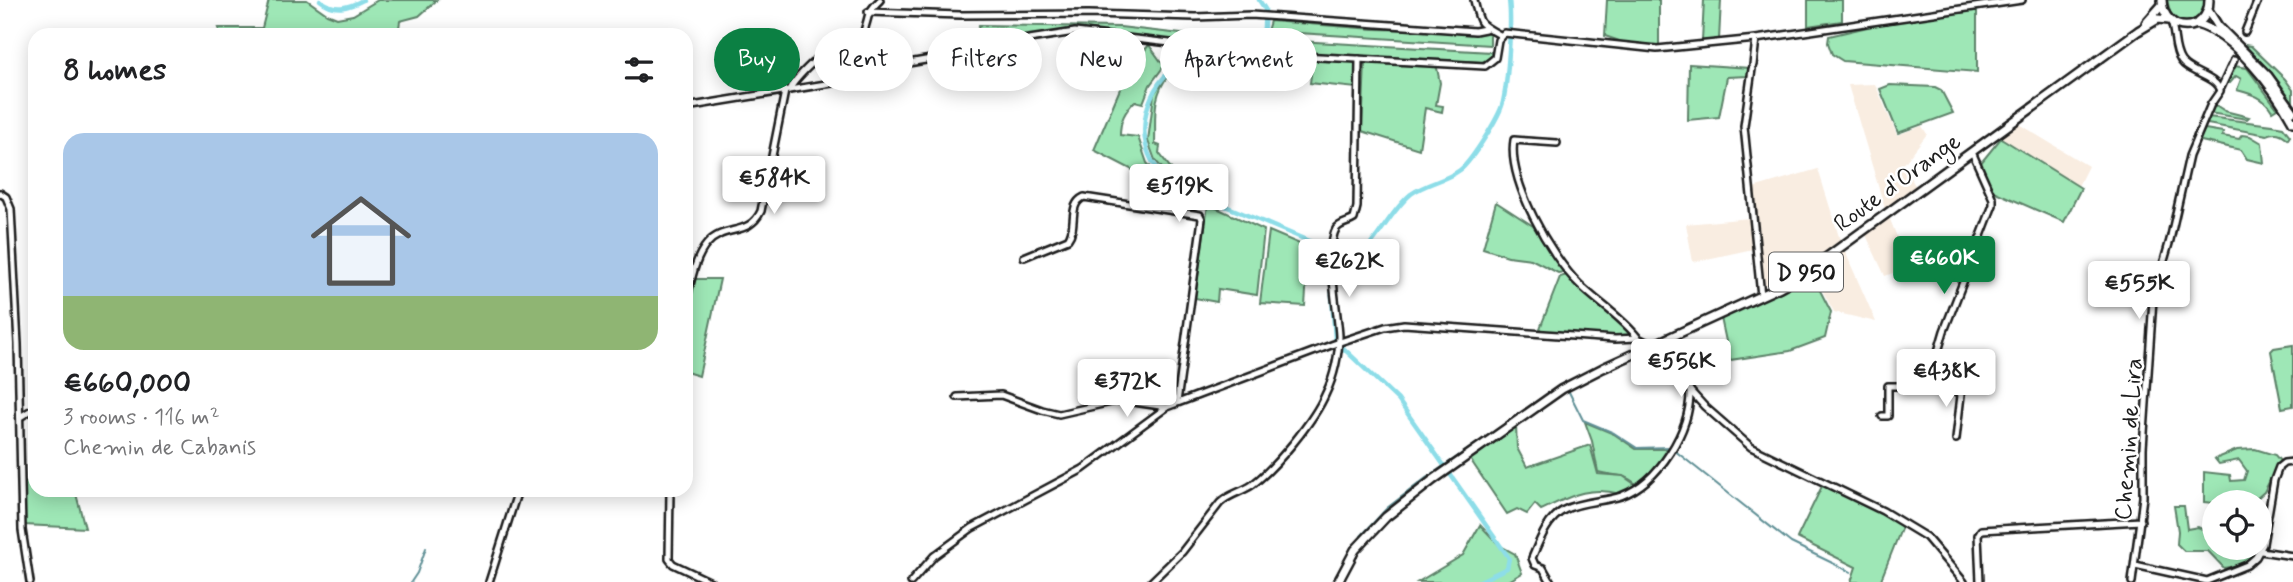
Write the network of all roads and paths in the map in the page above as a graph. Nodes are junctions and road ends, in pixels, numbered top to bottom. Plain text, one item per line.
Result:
1 (880, 0) edge
2 (1474, 0) edge
3 (2022, 0) edge
4 (2209, 0) edge
5 (2258, 0) edge
6 (2162, 3) edge
7 (2208, 10) junction
8 (868, 12) junction
9 (2170, 21) junction
10 (2196, 24) junction
11 (2185, 27) junction
12 (1485, 29) junction
13 (2138, 31) junction
14 (2245, 32) dead end
15 (1500, 36) junction
16 (1756, 38) junction
17 (2175, 41) junction
18 (1360, 59) junction
19 (2234, 60) dead end
20 (800, 76) edge
21 (2221, 88) junction
22 (800, 89) edge
23 (787, 91) joint
24 (693, 106) edge
25 (2293, 111) edge
26 (2293, 122) edge
27 (1557, 143) dead end
28 (1972, 152) junction
29 (0, 193) edge
30 (1024, 257) dead end
31 (693, 278) edge
32 (1761, 296) junction
33 (1638, 338) junction
34 (1338, 343) junction
35 (1651, 346) junction
36 (1928, 386) junction
37 (1690, 390) junction
38 (957, 397) dead end
39 (1177, 402) junction
40 (1167, 407) junction
41 (28, 412) edge
42 (1882, 416) dead end
43 (20, 417) junction
44 (1956, 439) dead end
45 (2293, 462) edge
46 (2272, 493) edge
47 (516, 497) edge
48 (670, 497) edge
49 (2141, 521) junction
50 (2272, 553) edge
51 (2293, 556) edge
52 (2252, 560) edge
53 (2134, 565) junction
54 (2211, 581) edge
55 (30, 582) edge
56 (489, 582) edge
57 (711, 582) edge
58 (911, 582) edge
59 (1152, 582) edge
60 (1338, 582) edge
61 (1551, 582) edge
62 (1964, 582) edge
63 (1980, 582) edge
64 (2132, 582) edge

1 - 8 street
2 - 12 street
3 - 16 street
4 - 7 main road
5 - 14 street
6 - 9 main road, D 950
6 - 13 main road, Route d'Orange / D 950
7 - 10 main road
7 - 25 main road
8 - 12 street
8 - 20 street
9 - 11 main road
9 - 13 main road, Route d'Orange / D 950
9 - 17 street
10 - 11 main road
10 - 26 main road
11 - 17 street
12 - 15 street
13 - 28 main road, Route d'Orange / D 950
15 - 16 street
15 - 18 street
16 - 32 street
17 - 21 street
18 - 22 street
18 - 34 street
19 - 21 street, Chemin de Lira
21 - 49 street, Chemin de Lira
23 - 24 street
23 - 31 street
27 - 33 street
28 - 32 main road, Route d'Orange / D 950
28 - 36 street
29 - 43 street
30 - 39 street
32 - 35 main road, Route d'Orange / D 950
33 - 34 street
33 - 35 street
34 - 39 street
34 - 59 street
35 - 37 street
35 - 60 main road, Route d'Orange / D 950
36 - 42 street
36 - 44 street
37 - 61 street
37 - 62 street
38 - 40 street
39 - 40 street
40 - 58 street
41 - 43 street
43 - 55 street
45 - 46 street
47 - 56 street
48 - 57 street
49 - 53 street, Chemin de Lira
49 - 63 street
50 - 51 street
52 - 54 street
53 - 54 street
53 - 64 street, Chemin de Lira

